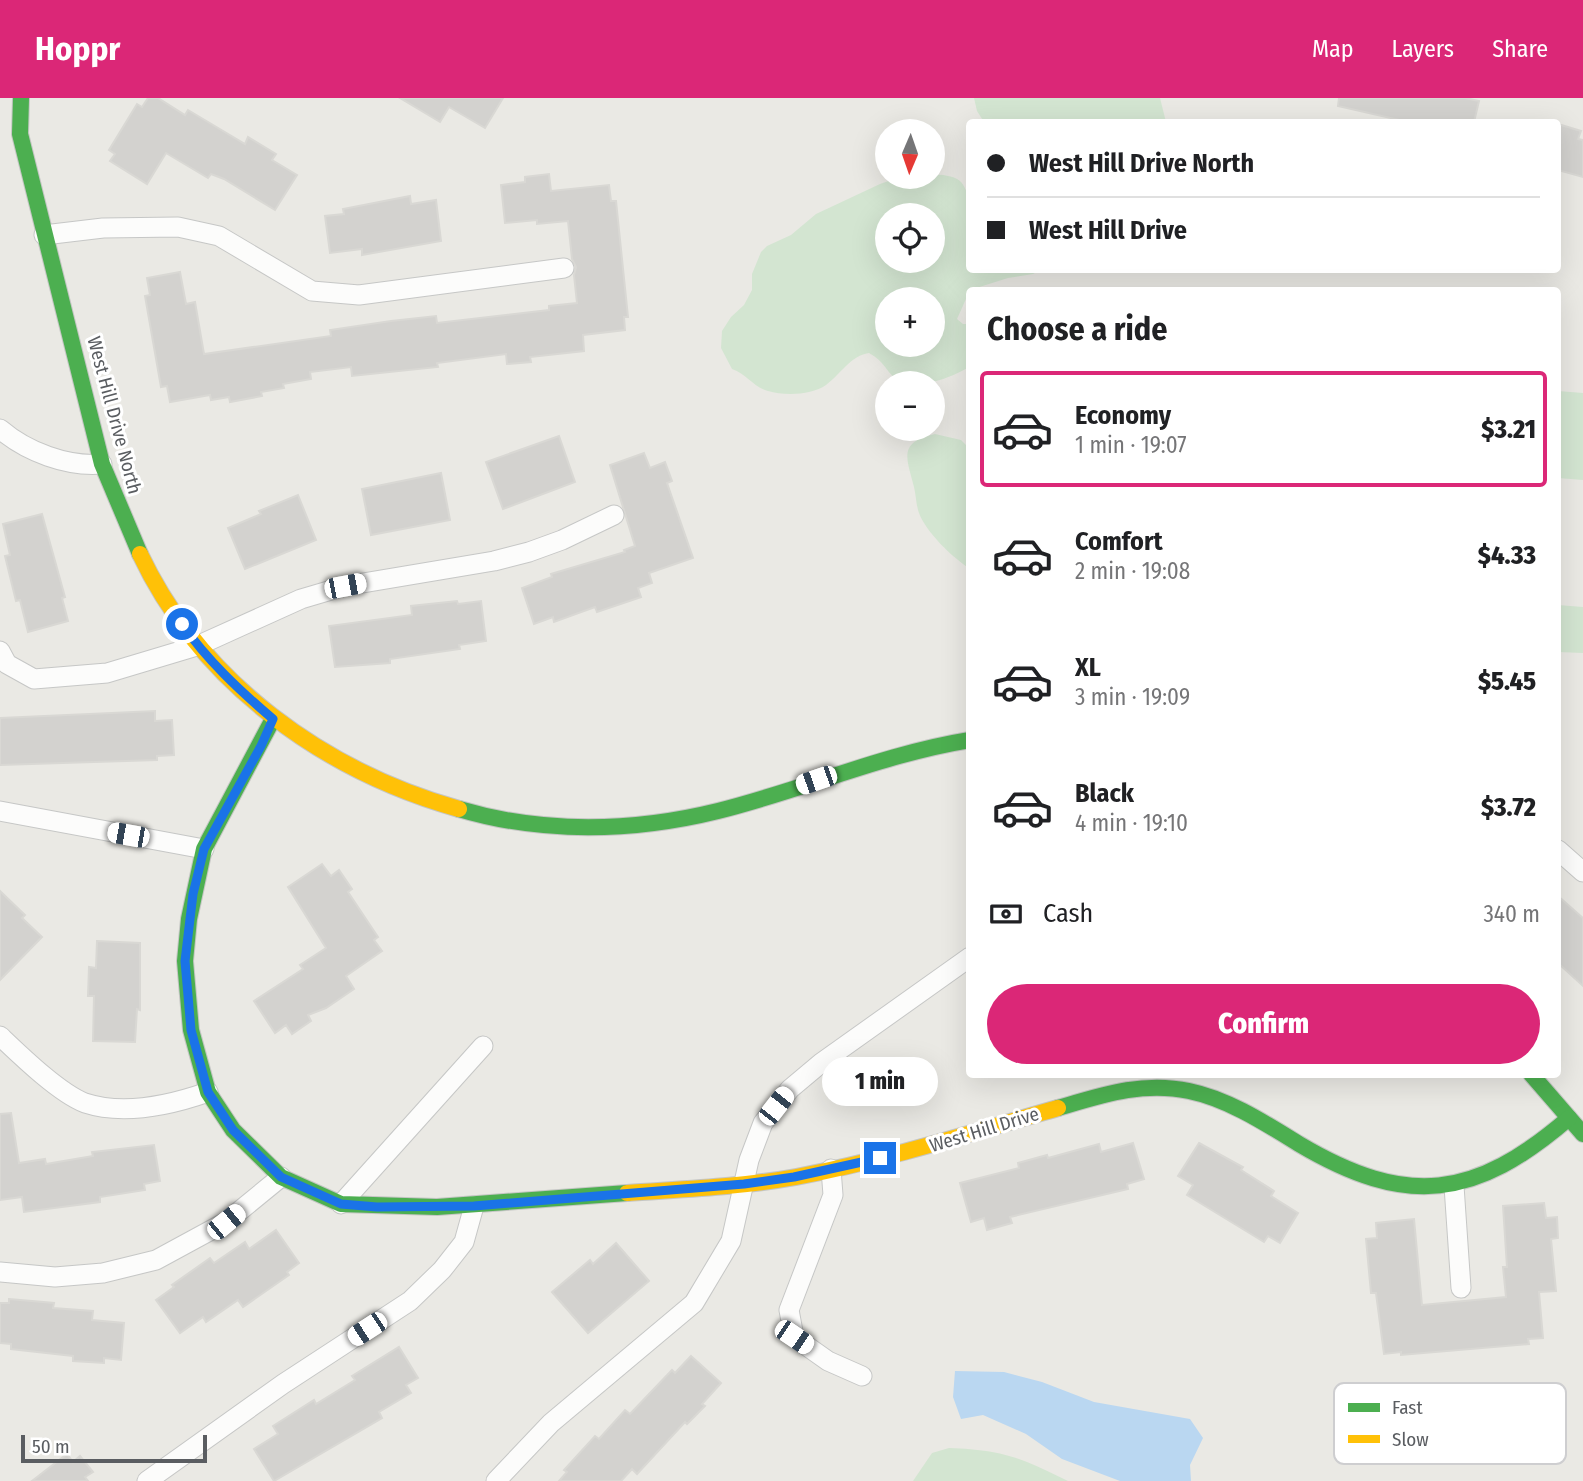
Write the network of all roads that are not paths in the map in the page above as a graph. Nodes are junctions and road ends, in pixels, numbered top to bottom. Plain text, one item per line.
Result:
1 (22, 98) edge
2 (44, 235) junction
3 (564, 268) dead end
4 (0, 429) edge
5 (102, 464) junction
6 (614, 515) dead end
7 (197, 646) junction
8 (0, 651) edge
9 (273, 719) junction
10 (966, 741) edge
11 (0, 811) edge
12 (204, 849) junction
13 (1561, 853) edge
14 (1583, 872) edge
15 (966, 960) edge
16 (0, 1035) edge
17 (482, 1046) dead end
18 (1534, 1078) edge
19 (208, 1092) junction
20 (1569, 1118) junction
21 (1583, 1133) edge
22 (831, 1169) junction
23 (281, 1177) junction
24 (744, 1184) junction
25 (1454, 1186) junction
26 (341, 1204) junction
27 (474, 1206) junction
28 (0, 1272) edge
29 (1461, 1288) dead end
30 (862, 1376) dead end
31 (147, 1481) edge
32 (496, 1481) edge

1 - 2 street, West Hill Drive North
2 - 3 street
2 - 5 street, West Hill Drive North
4 - 5 street
5 - 7 street, West Hill Drive North
6 - 7 street
7 - 8 street
7 - 9 street, West Hill Drive North
9 - 10 street, West Hill Drive North
9 - 12 street, West Hill Drive
11 - 12 street
12 - 19 street, West Hill Drive
13 - 14 street
15 - 24 street
16 - 19 street
17 - 26 street
18 - 20 street
19 - 23 street, West Hill Drive
20 - 21 street
20 - 25 street, West Hill Drive
22 - 24 street, West Hill Drive
22 - 25 street, West Hill Drive
22 - 30 street
23 - 26 street, West Hill Drive
23 - 28 street
24 - 27 street, West Hill Drive
24 - 32 street
25 - 29 street
26 - 27 street, West Hill Drive
27 - 31 street

